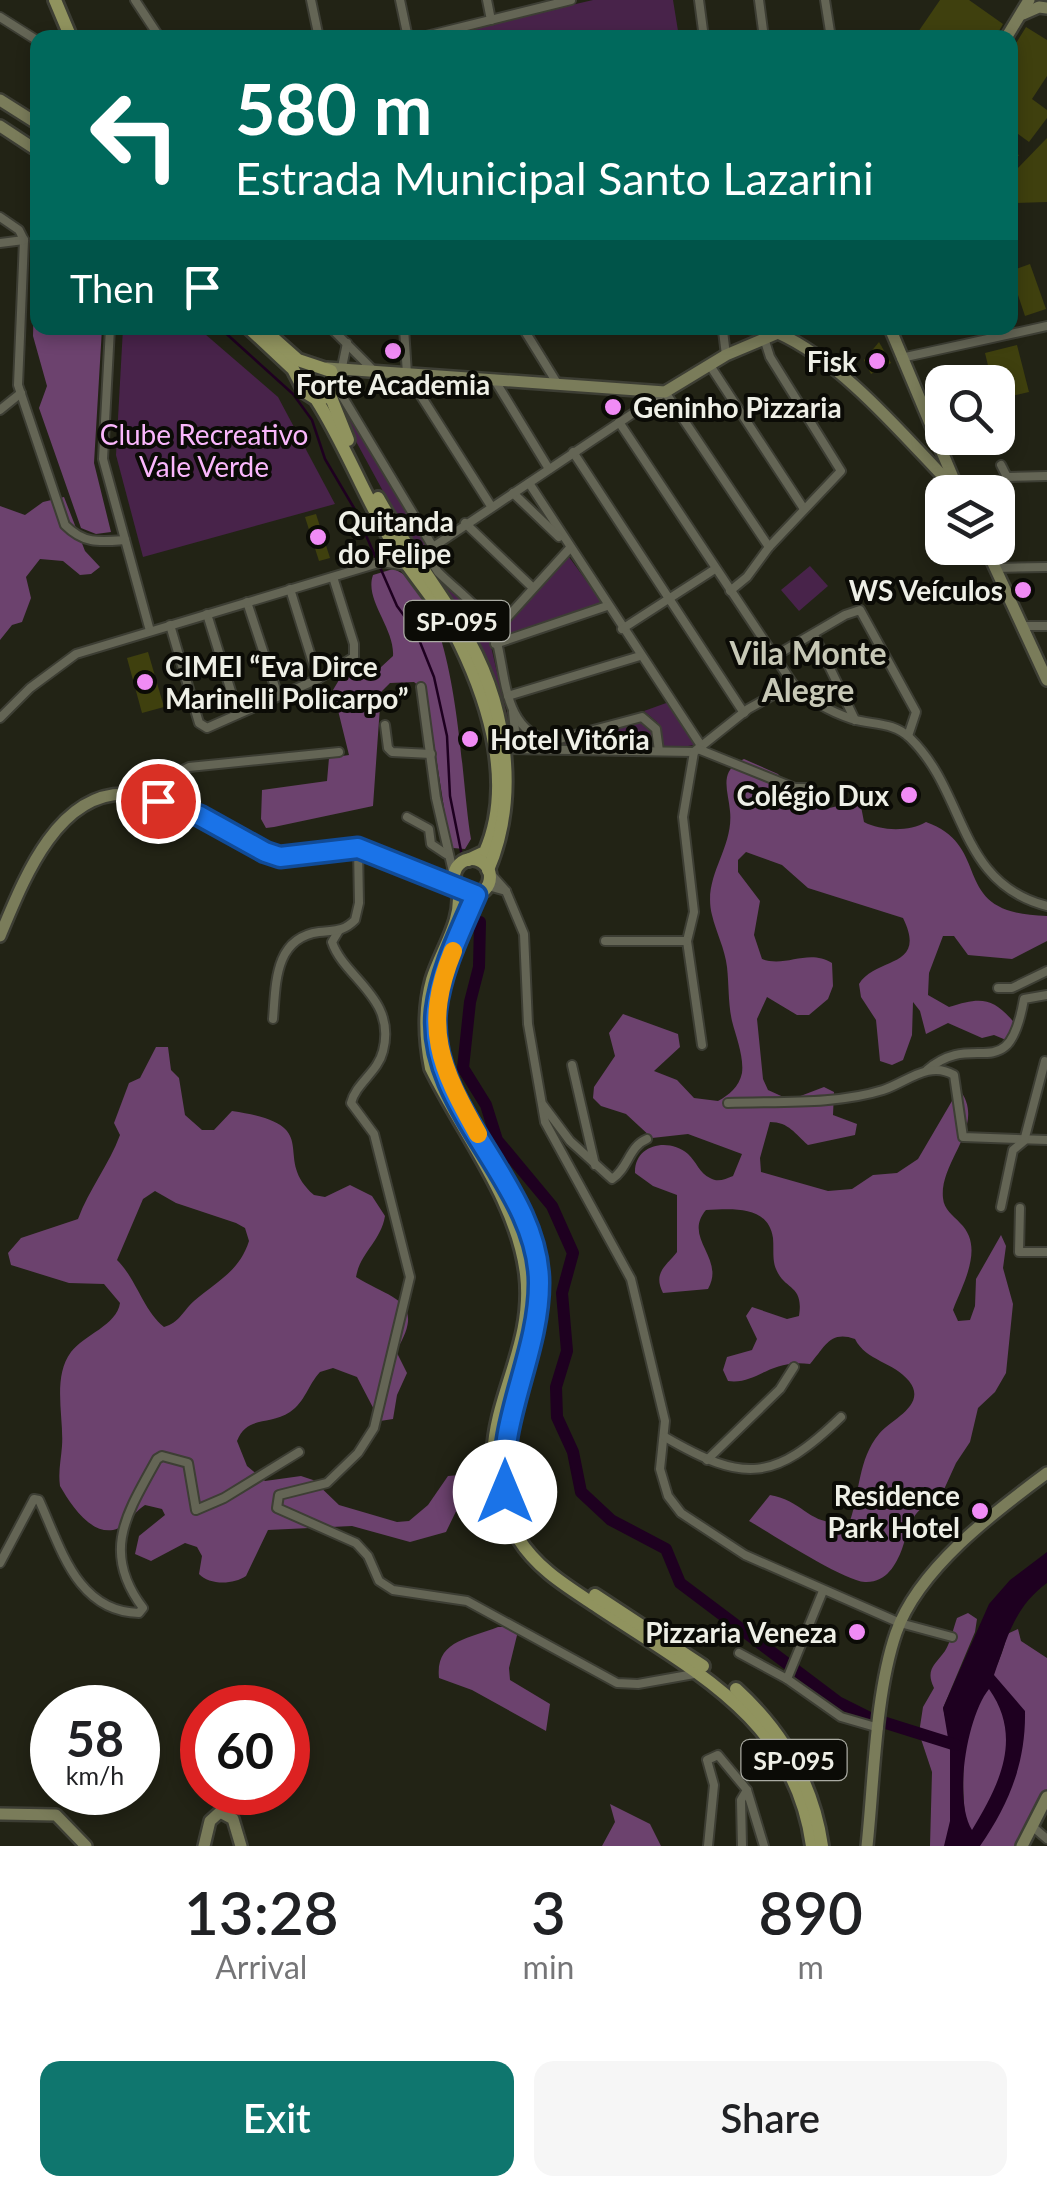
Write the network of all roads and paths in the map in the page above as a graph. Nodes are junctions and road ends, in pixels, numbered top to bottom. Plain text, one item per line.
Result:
1 (55, 0) edge
2 (64, 0) edge
3 (136, 0) edge
4 (310, 0) edge
5 (400, 0) edge
6 (488, 0) edge
7 (571, 0) edge
8 (699, 0) edge
9 (758, 0) edge
10 (825, 0) edge
11 (1029, 0) edge
12 (1046, 7) edge
13 (1023, 14) junction
14 (0, 17) edge
15 (491, 20) junction
16 (68, 30) edge
17 (77, 30) edge
18 (155, 30) edge
19 (317, 30) edge
20 (406, 30) edge
21 (450, 30) edge
22 (703, 30) edge
23 (763, 30) edge
24 (830, 30) edge
25 (1012, 30) edge
26 (30, 36) edge
27 (0, 100) edge
28 (30, 119) edge
29 (0, 126) edge
30 (30, 146) edge
31 (0, 216) edge
32 (24, 240) junction
33 (0, 243) edge
34 (1047, 326) edge
35 (1018, 332) edge
36 (110, 335) edge
37 (256, 335) edge
38 (270, 335) edge
39 (280, 335) edge
40 (338, 335) edge
41 (404, 335) edge
42 (528, 335) edge
43 (532, 335) edge
44 (724, 335) edge
45 (773, 335) edge
46 (780, 335) edge
47 (891, 335) edge
48 (1006, 335) edge
49 (763, 337) junction
50 (532, 340) junction
51 (347, 342) junction
52 (726, 355) junction
53 (901, 358) junction
54 (543, 360) junction
55 (709, 364) junction
56 (325, 367) junction
57 (370, 370) junction
58 (407, 374) junction
59 (494, 379) junction
60 (528, 381) junction
61 (302, 382) junction
62 (557, 383) junction
63 (334, 387) junction
64 (624, 388) junction
65 (665, 392) junction
66 (21, 393) junction
67 (316, 399) junction
68 (506, 402) junction
69 (0, 410) edge
70 (631, 414) junction
71 (619, 422) junction
72 (573, 452) junction
73 (938, 462) junction
74 (1001, 465) dead end
75 (549, 469) junction
76 (947, 475) edge
77 (1047, 476) edge
78 (529, 482) junction
79 (513, 492) junction
80 (491, 506) junction
81 (804, 510) junction
82 (465, 523) junction
83 (125, 540) junction
84 (392, 542) junction
85 (432, 546) junction
86 (769, 547) junction
87 (570, 548) junction
88 (381, 562) junction
89 (994, 565) edge
90 (408, 566) junction
91 (1047, 567) edge
92 (996, 568) junction
93 (715, 569) junction
94 (333, 577) junction
95 (532, 588) junction
96 (290, 589) junction
97 (730, 591) junction
98 (668, 599) junction
99 (247, 602) junction
100 (607, 606) junction
101 (207, 614) junction
102 (170, 624) junction
103 (1024, 626) junction
104 (1047, 626) edge
105 (622, 629) junction
106 (150, 630) junction
107 (493, 633) junction
108 (814, 635) junction
109 (495, 644) junction
110 (640, 656) junction
111 (773, 657) junction
112 (318, 679) junction
113 (1047, 680) edge
114 (793, 684) junction
115 (421, 687) dead end
116 (278, 696) junction
117 (508, 696) junction
118 (512, 708) junction
119 (744, 713) junction
120 (238, 714) junction
121 (0, 718) edge
122 (855, 720) junction
123 (385, 725) dead end
124 (910, 732) junction
125 (545, 745) junction
126 (510, 749) junction
127 (698, 750) junction
128 (659, 751) junction
129 (339, 752) dead end
130 (431, 754) junction
131 (807, 788) dead end
132 (158, 801) junction
133 (408, 817) dead end
134 (358, 848) junction
135 (446, 854) junction
136 (468, 860) junction
137 (489, 876) junction
138 (456, 883) junction
139 (476, 895) junction
140 (1047, 906) edge
141 (338, 932) junction
142 (0, 936) edge
143 (687, 940) junction
144 (605, 941) dead end
145 (1047, 970) edge
146 (1016, 987) junction
147 (998, 988) dead end
148 (1047, 995) edge
149 (1026, 997) junction
150 (274, 1020) dead end
151 (702, 1044) dead end
152 (1045, 1061) edge
153 (572, 1065) dead end
154 (926, 1070) junction
155 (540, 1101) junction
156 (728, 1103) dead end
157 (646, 1139) dead end
158 (1024, 1140) junction
159 (1047, 1140) edge
160 (595, 1165) junction
161 (1000, 1207) dead end
162 (1020, 1208) dead end
163 (1047, 1252) edge
164 (794, 1366) dead end
165 (841, 1416) dead end
166 (665, 1437) junction
167 (299, 1452) dead end
168 (707, 1460) junction
169 (1047, 1473) edge
170 (0, 1563) edge
171 (823, 1591) junction
172 (900, 1623) junction
173 (952, 1637) dead end
174 (739, 1653) dead end
175 (700, 1673) junction
176 (788, 1677) junction
177 (881, 1724) junction
178 (746, 1790) junction
179 (1047, 1797) edge
180 (0, 1814) edge
181 (1033, 1827) junction
182 (1047, 1839) edge
183 (86, 1846) edge
184 (204, 1846) edge
185 (241, 1846) edge
186 (708, 1846) edge
187 (742, 1846) edge
188 (764, 1846) edge
189 (812, 1846) edge
190 (822, 1846) edge
191 (868, 1846) edge
192 (1022, 1846) edge

1 - 16 main road
2 - 17 main road
3 - 18 street
4 - 19 street
5 - 20 street
6 - 15 street
7 - 15 street
8 - 22 street
9 - 23 street
10 - 24 street
11 - 13 main road
12 - 13 main road
13 - 25 main road
14 - 26 street
15 - 21 street
27 - 28 main road
29 - 30 main road
31 - 32 street
32 - 33 street
32 - 66 street
34 - 35 street
36 - 83 street
37 - 61 main road, SP-095
38 - 56 main road, SP-095
39 - 56 main road
40 - 51 street
41 - 58 street
42 - 50 street
43 - 50 street
44 - 52 street
45 - 49 main road
46 - 73 main road
47 - 53 main road
48 - 53 street
49 - 52 main road
49 - 81 street
50 - 54 street
51 - 56 street
51 - 57 street
52 - 55 main road
53 - 73 main road
54 - 60 street
54 - 62 street
55 - 65 main road
55 - 81 street
56 - 57 main road
56 - 61 main road
56 - 63 main road, SP-095
57 - 58 main road
57 - 63 main road
58 - 59 main road
58 - 80 street
59 - 60 main road
59 - 68 street
60 - 62 main road
60 - 68 street
61 - 67 main road, SP-095
62 - 64 main road
63 - 67 main road
63 - 85 street
63 - 126 main road, SP-095
64 - 65 main road
64 - 70 street
65 - 70 street
65 - 86 street
66 - 69 street
66 - 83 street
67 - 84 main road, SP-095
68 - 75 street
70 - 71 street
71 - 72 street
71 - 93 street
72 - 75 street
72 - 98 street
73 - 76 main road
74 - 77 street
75 - 78 street
78 - 79 street
78 - 87 street
79 - 80 street
79 - 87 street
80 - 82 street
81 - 86 street
82 - 85 street
82 - 95 street
83 - 106 street
84 - 88 street
84 - 90 main road, SP-095
85 - 107 street
86 - 97 street
87 - 95 street
87 - 100 street
88 - 90 street
88 - 94 street
89 - 92 main road
90 - 136 main road, SP-095
91 - 92 street
92 - 103 main road
93 - 97 street
93 - 98 street
94 - 96 street
94 - 112 street
95 - 107 street
96 - 99 street
96 - 112 street
97 - 111 street
98 - 105 street
98 - 119 street
99 - 101 street
99 - 116 street
100 - 105 street
100 - 109 street
101 - 102 street
101 - 120 street
102 - 106 street
102 - 120 street
103 - 104 street
103 - 113 main road
105 - 110 street
106 - 121 street
107 - 109 street
108 - 111 street
108 - 122 street
108 - 124 street
109 - 117 street
110 - 117 street
110 - 127 street
111 - 114 street
112 - 116 street
114 - 119 street
114 - 122 street
115 - 130 street
116 - 120 street
117 - 118 street
118 - 125 street
118 - 126 street
119 - 127 street
122 - 124 street
123 - 130 street
124 - 140 street
125 - 126 street
125 - 128 street
125 - 128 street
126 - 137 main road, SP-095
127 - 128 street
127 - 131 street
127 - 143 street
129 - 132 street
130 - 135 street
132 - 134 main road
132 - 142 main road
133 - 135 street
134 - 138 main road
134 - 141 street
135 - 138 street
136 - 137 main road
136 - 138 main road, SP-095
137 - 139 main road
137 - 155 street
138 - 139 main road
138 - 175 main road, SP-095
139 - 190 main road, SP-095
141 - 150 street
141 - 175 street
143 - 144 street
143 - 151 street
145 - 146 street
146 - 147 street
146 - 149 street
148 - 149 street
149 - 154 street
152 - 158 street
153 - 160 street
154 - 156 street
154 - 158 street
155 - 160 street
155 - 166 street
157 - 160 street
158 - 159 street
158 - 161 street
162 - 163 street
164 - 168 street
165 - 168 street
166 - 168 street
166 - 171 street
167 - 170 street
169 - 172 main road
171 - 172 street
171 - 176 street
172 - 173 street
172 - 177 main road
174 - 176 street
175 - 189 main road, SP-095
176 - 177 street
177 - 191 main road
178 - 186 street
178 - 187 street
178 - 188 street
179 - 181 main road
180 - 183 main road
181 - 182 street
181 - 192 main road
184 - 185 main road

